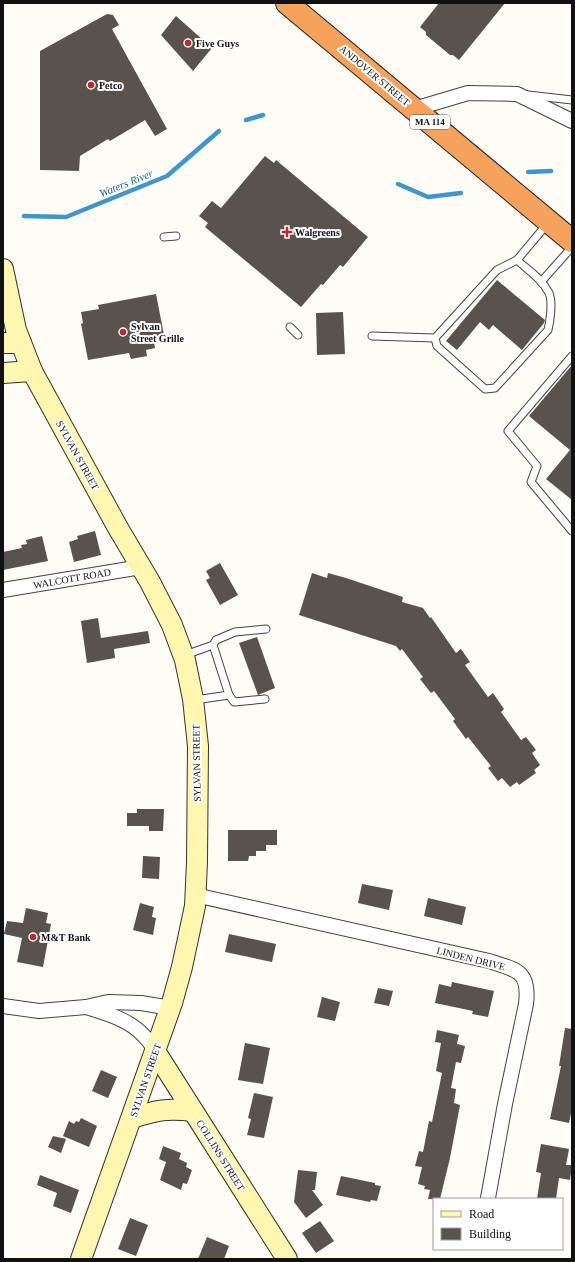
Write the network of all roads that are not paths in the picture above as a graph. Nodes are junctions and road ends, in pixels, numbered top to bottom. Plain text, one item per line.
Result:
1 (288, 3) edge
2 (517, 94) junction
3 (572, 100) edge
4 (414, 109) junction
5 (572, 121) edge
6 (549, 222) junction
7 (176, 236) dead end
8 (164, 237) dead end
9 (572, 240) edge
10 (572, 247) edge
11 (516, 260) junction
12 (3, 269) edge
13 (541, 282) junction
14 (6, 307) edge
15 (290, 327) dead end
16 (298, 335) dead end
17 (372, 336) dead end
18 (435, 338) junction
19 (12, 343) edge
20 (572, 356) edge
21 (32, 371) junction
22 (3, 373) edge
23 (572, 531) edge
24 (141, 567) junction
25 (3, 590) edge
26 (266, 629) dead end
27 (213, 645) junction
28 (183, 655) junction
29 (229, 695) junction
30 (265, 699) dead end
31 (193, 701) junction
32 (195, 895) junction
33 (3, 1006) edge
34 (86, 1007) junction
35 (171, 1008) junction
36 (155, 1051) junction
37 (193, 1111) junction
38 (132, 1118) junction
39 (488, 1198) dead end
40 (81, 1259) edge
41 (287, 1259) edge

1 - 4 highway, ANDOVER STREET / MA 114
2 - 3 lane
2 - 4 street
2 - 5 street
4 - 6 highway, ANDOVER STREET / MA 114
6 - 9 highway, ANDOVER STREET / MA 114
6 - 11 lane
7 - 8 lane
10 - 13 lane
11 - 13 lane
11 - 18 lane
12 - 14 main road, SYLVAN STREET
13 - 18 lane
14 - 19 main road, SYLVAN STREET
15 - 16 lane
17 - 18 lane
19 - 21 main road, SYLVAN STREET
20 - 23 lane
21 - 22 main road
21 - 24 main road, SYLVAN STREET
24 - 25 street, WALCOTT ROAD
24 - 28 main road, SYLVAN STREET
26 - 27 lane
27 - 28 lane
27 - 29 lane
28 - 31 main road, SYLVAN STREET
29 - 30 lane
29 - 31 lane
31 - 32 main road, SYLVAN STREET
32 - 35 main road, SYLVAN STREET
32 - 39 street, LINDEN DRIVE
33 - 34 street
34 - 35 street
34 - 36 street
35 - 36 main road, SYLVAN STREET
36 - 37 main road, COLLINS STREET
36 - 38 main road, SYLVAN STREET
37 - 38 main road
37 - 41 main road, COLLINS STREET
38 - 40 main road, SYLVAN STREET

